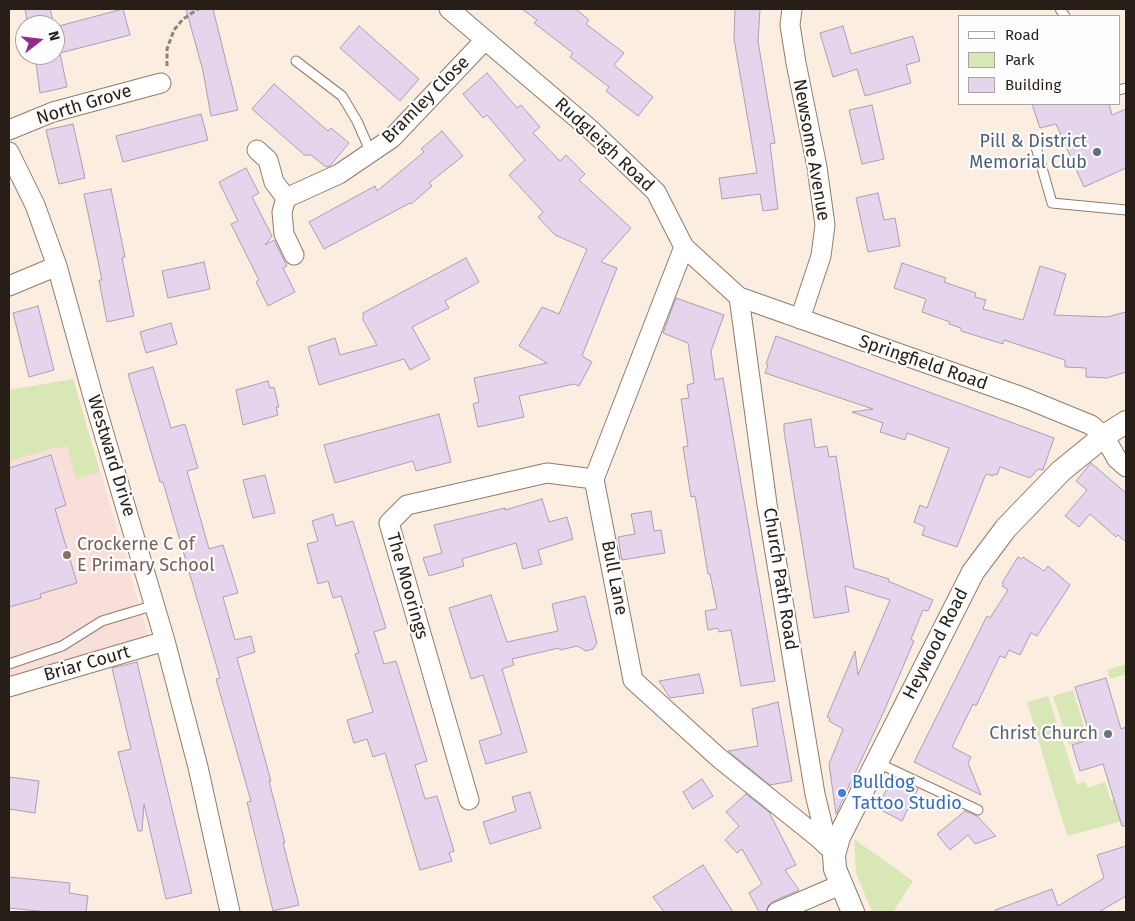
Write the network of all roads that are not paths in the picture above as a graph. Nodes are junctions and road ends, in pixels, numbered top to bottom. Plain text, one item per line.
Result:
1 (449, 9) edge
2 (792, 9) edge
3 (485, 40) junction
4 (296, 61) dead end
5 (161, 83) road end
6 (9, 130) edge
7 (1036, 147) dead end
8 (257, 150) dead end
9 (9, 152) edge
10 (371, 153) junction
11 (286, 198) junction
12 (1126, 210) edge
13 (684, 247) junction
14 (294, 255) dead end
15 (57, 266) junction
16 (9, 286) edge
17 (739, 297) junction
18 (800, 319) junction
19 (1126, 422) edge
20 (1104, 436) junction
21 (1126, 467) edge
22 (594, 479) junction
23 (155, 605) junction
24 (165, 641) junction
25 (9, 664) edge
26 (9, 687) edge
27 (878, 763) junction
28 (469, 800) dead end
29 (978, 810) dead end
30 (827, 847) junction
31 (840, 885) junction
32 (230, 912) edge
33 (777, 912) edge
34 (853, 912) edge

1 - 3 street, Rudgleigh Road
2 - 18 street, Newsome Avenue
3 - 10 street, Bramley Close
3 - 13 street, Rudgleigh Road
4 - 10 lane
5 - 6 street, North Grove
7 - 12 lane
8 - 11 street
9 - 15 street, Westward Drive
10 - 11 street, Bramley Close
11 - 14 street
13 - 17 street, Rudgleigh Road
13 - 22 street
15 - 16 street
15 - 23 street, Westward Drive
17 - 18 street, Springfield Road
17 - 30 street, Church Path Road
18 - 20 street, Springfield Road
19 - 20 street, Heywood Road
20 - 21 street
20 - 27 street, Heywood Road
22 - 28 street, The Moorings
22 - 30 street, Bull Lane
23 - 24 street, Westward Drive
23 - 25 lane
24 - 26 street, Briar Court
24 - 32 street, Westward Drive
27 - 29 lane
27 - 30 street, Heywood Road
30 - 31 street, Heywood Road
31 - 33 street
31 - 34 street, Heywood Road

